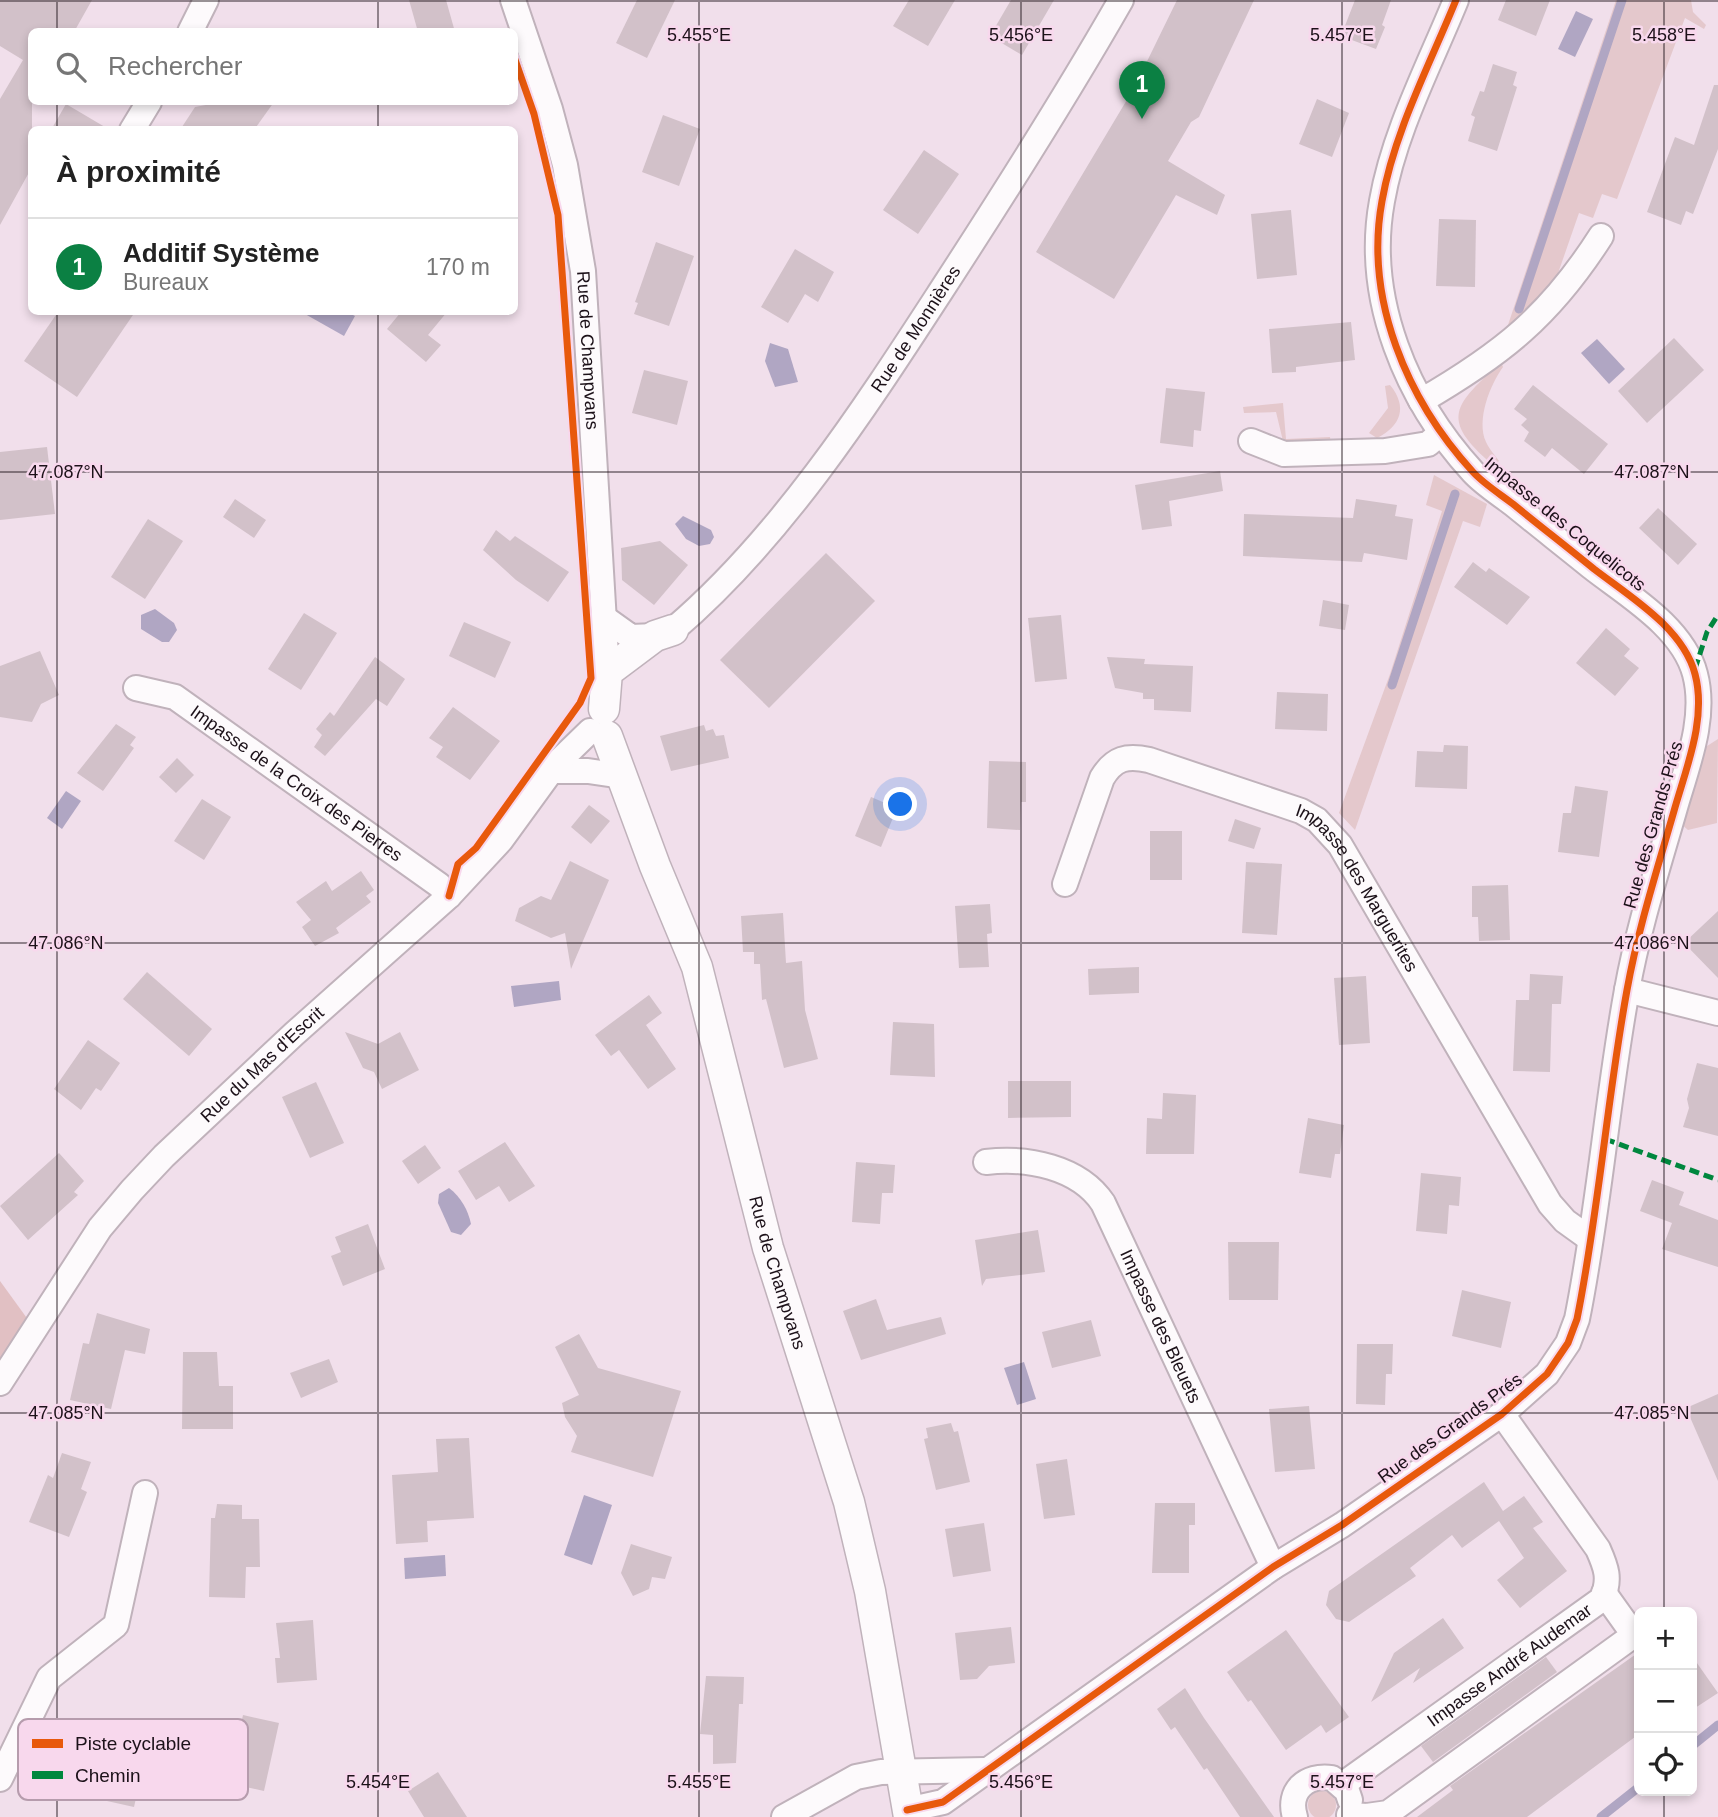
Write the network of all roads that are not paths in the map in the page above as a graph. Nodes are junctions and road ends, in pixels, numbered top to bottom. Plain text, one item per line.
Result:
1 (206, 0) edge
2 (513, 0) edge
3 (1121, 0) edge
4 (1456, 0) edge
5 (192, 28) edge
6 (147, 105) edge
7 (134, 126) edge
8 (1601, 236) dead end
9 (1422, 401) junction
10 (1441, 433) junction
11 (1251, 442) dead end
12 (603, 617) junction
13 (664, 633) junction
14 (1694, 671) joint
15 (607, 673) junction
16 (136, 688) dead end
17 (1708, 716) edge
18 (604, 723) junction
19 (551, 771) junction
20 (622, 776) junction
21 (1065, 884) dead end
22 (449, 896) junction
23 (1627, 990) junction
24 (1718, 1013) edge
25 (986, 1162) dead end
26 (1590, 1239) junction
27 (0, 1383) edge
28 (1502, 1414) junction
29 (145, 1493) dead end
30 (1273, 1567) junction
31 (1604, 1593) junction
32 (29, 1719) edge
33 (18, 1742) edge
34 (985, 1770) junction
35 (903, 1772) junction
36 (0, 1779) edge
37 (1342, 1785) junction
38 (941, 1810) edge
39 (908, 1814) edge
40 (1348, 1816) edge
41 (784, 1817) edge
42 (1295, 1817) edge

1 - 5 street
2 - 12 street, Rue de Champvans
3 - 13 street, Rue de Monnières
4 - 9 street, Impasse des Coquelicots
6 - 7 street
8 - 9 street
9 - 10 street, Impasse des Coquelicots
10 - 11 street
10 - 14 street, Impasse des Coquelicots
12 - 13 street
12 - 15 street, Rue de Champvans
13 - 15 street, Rue de Monnières
13 - 18 street, Rue de Monnières
14 - 17 street, Rue des Grands Prés
15 - 18 street, Rue de Champvans
16 - 22 street, Impasse de la Croix des Pierres
17 - 23 street, Rue des Grands Prés
18 - 19 street, Rue du Mas d'Escrit
18 - 20 street, Rue de Champvans
19 - 20 street
19 - 22 street, Rue du Mas d'Escrit
20 - 35 street, Rue de Champvans
21 - 26 street, Impasse des Marguerites
22 - 27 street, Rue du Mas d'Escrit
23 - 24 street
23 - 26 street, Rue des Grands Prés
25 - 30 street, Impasse des Bleuets
26 - 28 street, Rue des Grands Prés
28 - 30 street, Rue des Grands Prés
28 - 31 street, Impasse André Audemar
29 - 32 street
30 - 34 street, Rue des Grands Prés
31 - 37 street, Impasse André Audemar
31 - 40 street
33 - 36 street
34 - 35 street
34 - 38 street, Rue des Grands Prés
35 - 39 street, Rue de Champvans
35 - 41 street
37 - 40 street
37 - 42 street
38 - 39 street, Rue des Grands Prés

